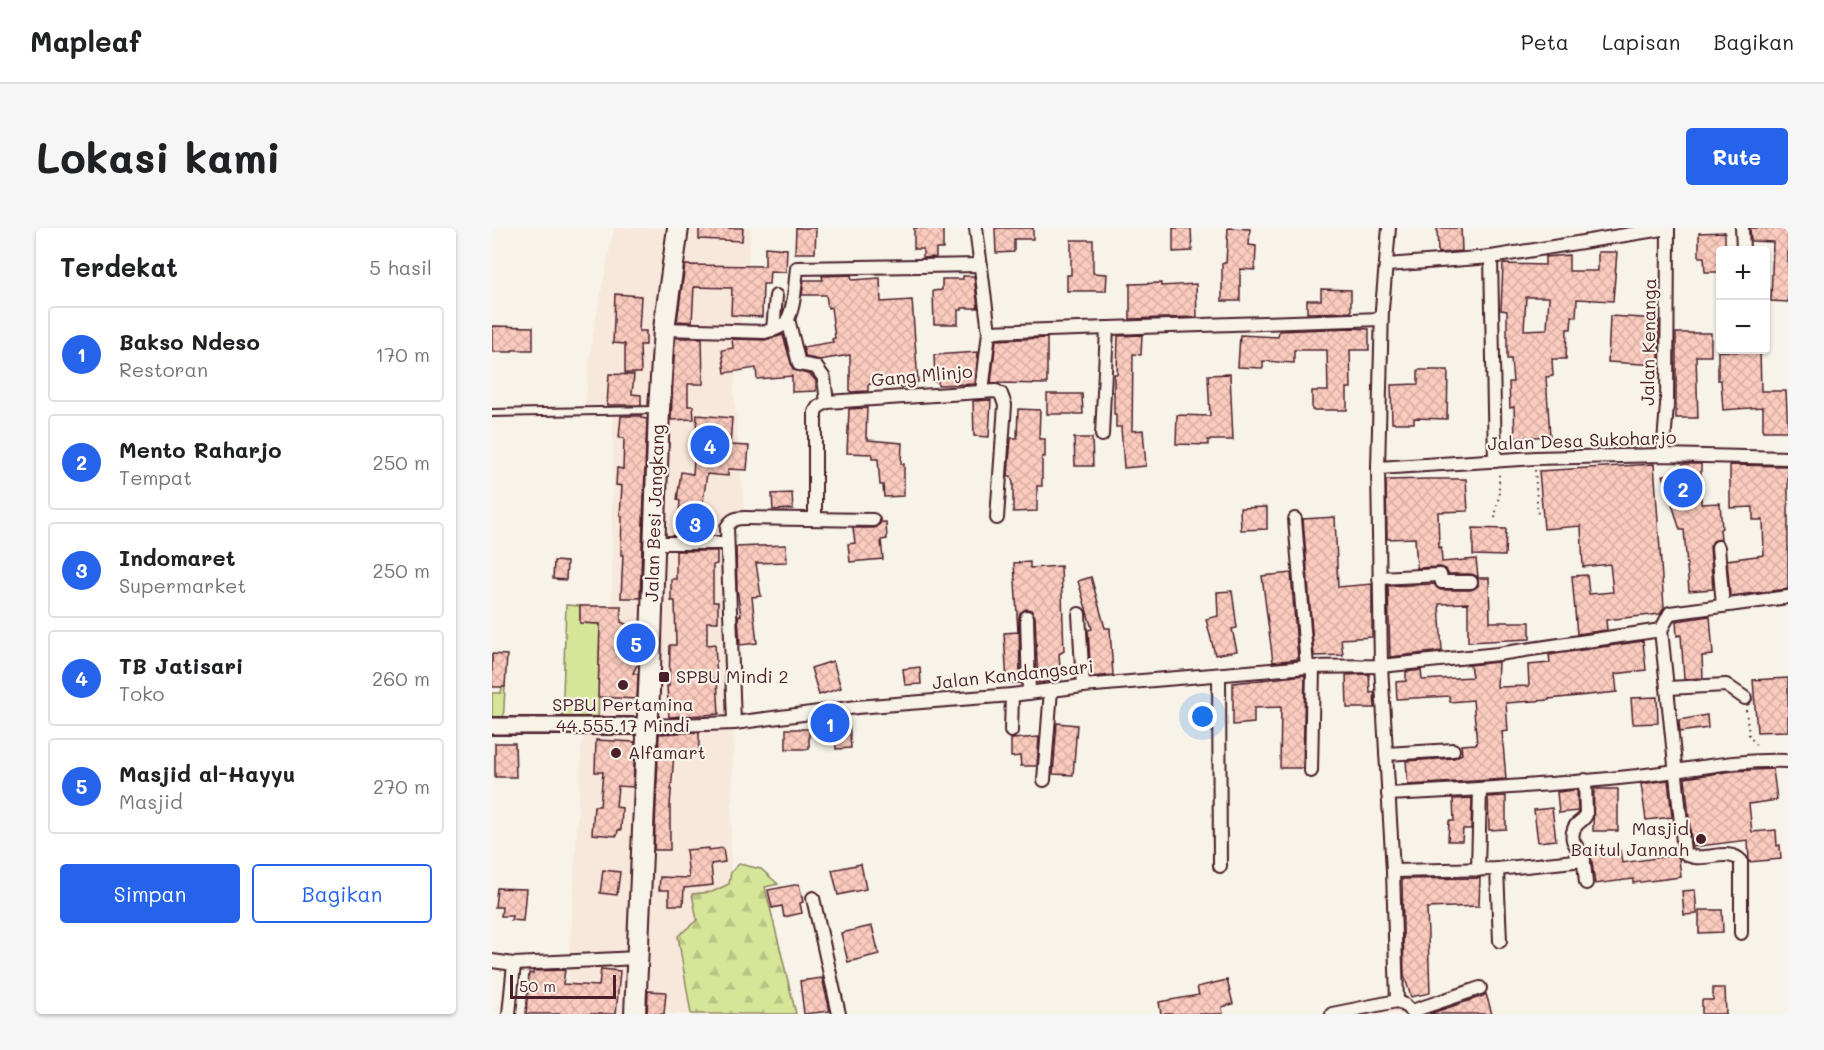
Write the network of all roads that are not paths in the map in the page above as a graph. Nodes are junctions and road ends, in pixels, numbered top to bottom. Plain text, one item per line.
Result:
1 (678, 228) edge
2 (976, 228) edge
3 (1389, 228) edge
4 (1668, 228) edge
5 (1742, 228) edge
6 (1743, 246) edge
7 (1491, 257) junction
8 (981, 265) junction
9 (1387, 265) junction
10 (776, 296) dead end
11 (788, 319) junction
12 (1381, 319) junction
13 (1107, 328) junction
14 (664, 329) junction
15 (773, 330) junction
16 (989, 332) junction
17 (982, 392) junction
18 (827, 402) junction
19 (659, 410) junction
20 (492, 413) edge
21 (1102, 435) dead end
22 (1663, 455) junction
23 (1788, 458) edge
24 (1497, 460) junction
25 (1378, 468) junction
26 (997, 518) dead end
27 (815, 519) junction
28 (1295, 519) dead end
29 (873, 520) dead end
30 (655, 543) junction
31 (727, 543) junction
32 (1718, 547) dead end
33 (1379, 578) junction
34 (1471, 582) dead end
35 (1788, 597) edge
36 (1723, 606) junction
37 (1079, 614) dead end
38 (1027, 617) dead end
39 (1661, 630) junction
40 (1381, 666) junction
41 (1310, 668) junction
42 (1219, 675) junction
43 (1083, 686) junction
44 (1668, 688) junction
45 (1051, 690) junction
46 (1029, 693) junction
47 (1012, 695) junction
48 (1745, 698) road end
49 (734, 723) junction
50 (492, 726) edge
51 (648, 726) junction
52 (1011, 731) dead end
53 (1453, 750) dead end
54 (1386, 754) junction
55 (1788, 761) edge
56 (1311, 771) dead end
57 (1677, 771) junction
58 (1044, 780) dead end
59 (1585, 780) junction
60 (1480, 789) junction
61 (1388, 794) junction
62 (1584, 860) junction
63 (1220, 866) dead end
64 (1497, 869) junction
65 (1478, 870) junction
66 (1393, 871) junction
67 (1586, 883) dead end
68 (813, 898) dead end
69 (1741, 933) dead end
70 (1500, 941) dead end
71 (638, 958) junction
72 (492, 961) edge
73 (514, 964) junction
74 (1480, 988) dead end
75 (1397, 1001) junction
76 (1413, 1013) edge
77 (509, 1014) edge
78 (635, 1014) edge
79 (839, 1014) edge
80 (1332, 1014) edge

1 - 14 main road, Jalan Besi Jangkang
2 - 8 street, Gang Mlinjo
3 - 9 street
4 - 7 street
4 - 22 street, Jalan Kenanga
5 - 6 street
7 - 9 street
7 - 24 street
8 - 11 street
8 - 16 street, Gang Mlinjo
9 - 12 street
10 - 15 street
11 - 15 street
11 - 18 street
12 - 13 street
12 - 25 street
13 - 16 street
13 - 21 street
14 - 15 street
14 - 19 main road, Jalan Besi Jangkang
16 - 17 street, Gang Mlinjo
17 - 18 street, Gang Mlinjo
17 - 26 street
18 - 27 street
19 - 20 lane
19 - 30 main road, Jalan Besi Jangkang
22 - 23 street, Jalan Desa Sukoharjo
22 - 24 street, Jalan Desa Sukoharjo
24 - 25 street, Jalan Desa Sukoharjo
25 - 33 street
27 - 29 street
27 - 31 street
28 - 41 street
30 - 31 street
30 - 51 main road, Jalan Besi Jangkang
31 - 49 street
32 - 36 street
33 - 34 street
33 - 40 street
35 - 36 street
36 - 39 street
37 - 43 street
38 - 46 street
39 - 40 street, Jalan Kandangsari
39 - 44 street
40 - 41 street, Jalan Kandangsari
40 - 54 street
41 - 42 street, Jalan Kandangsari
41 - 56 street
42 - 43 street, Jalan Kandangsari
42 - 63 street
43 - 45 street, Jalan Kandangsari
44 - 48 street
44 - 57 street
45 - 46 street, Jalan Kandangsari
45 - 58 street
46 - 47 street, Jalan Kandangsari
47 - 49 street, Jalan Kandangsari
47 - 52 street
49 - 51 street, Jalan Kandangsari
50 - 51 street
51 - 71 main road, Jalan Besi Jangkang
53 - 54 street
54 - 61 street
55 - 57 street
57 - 59 street
57 - 69 street
59 - 60 street
59 - 62 street
60 - 61 street
60 - 65 street
61 - 66 street
62 - 64 street
62 - 67 street
64 - 65 street
64 - 70 street
65 - 66 street
66 - 75 street
68 - 79 street
71 - 73 street
71 - 78 main road, Jalan Besi Jangkang
72 - 73 street
73 - 77 street
74 - 76 street
75 - 76 street
75 - 80 street

